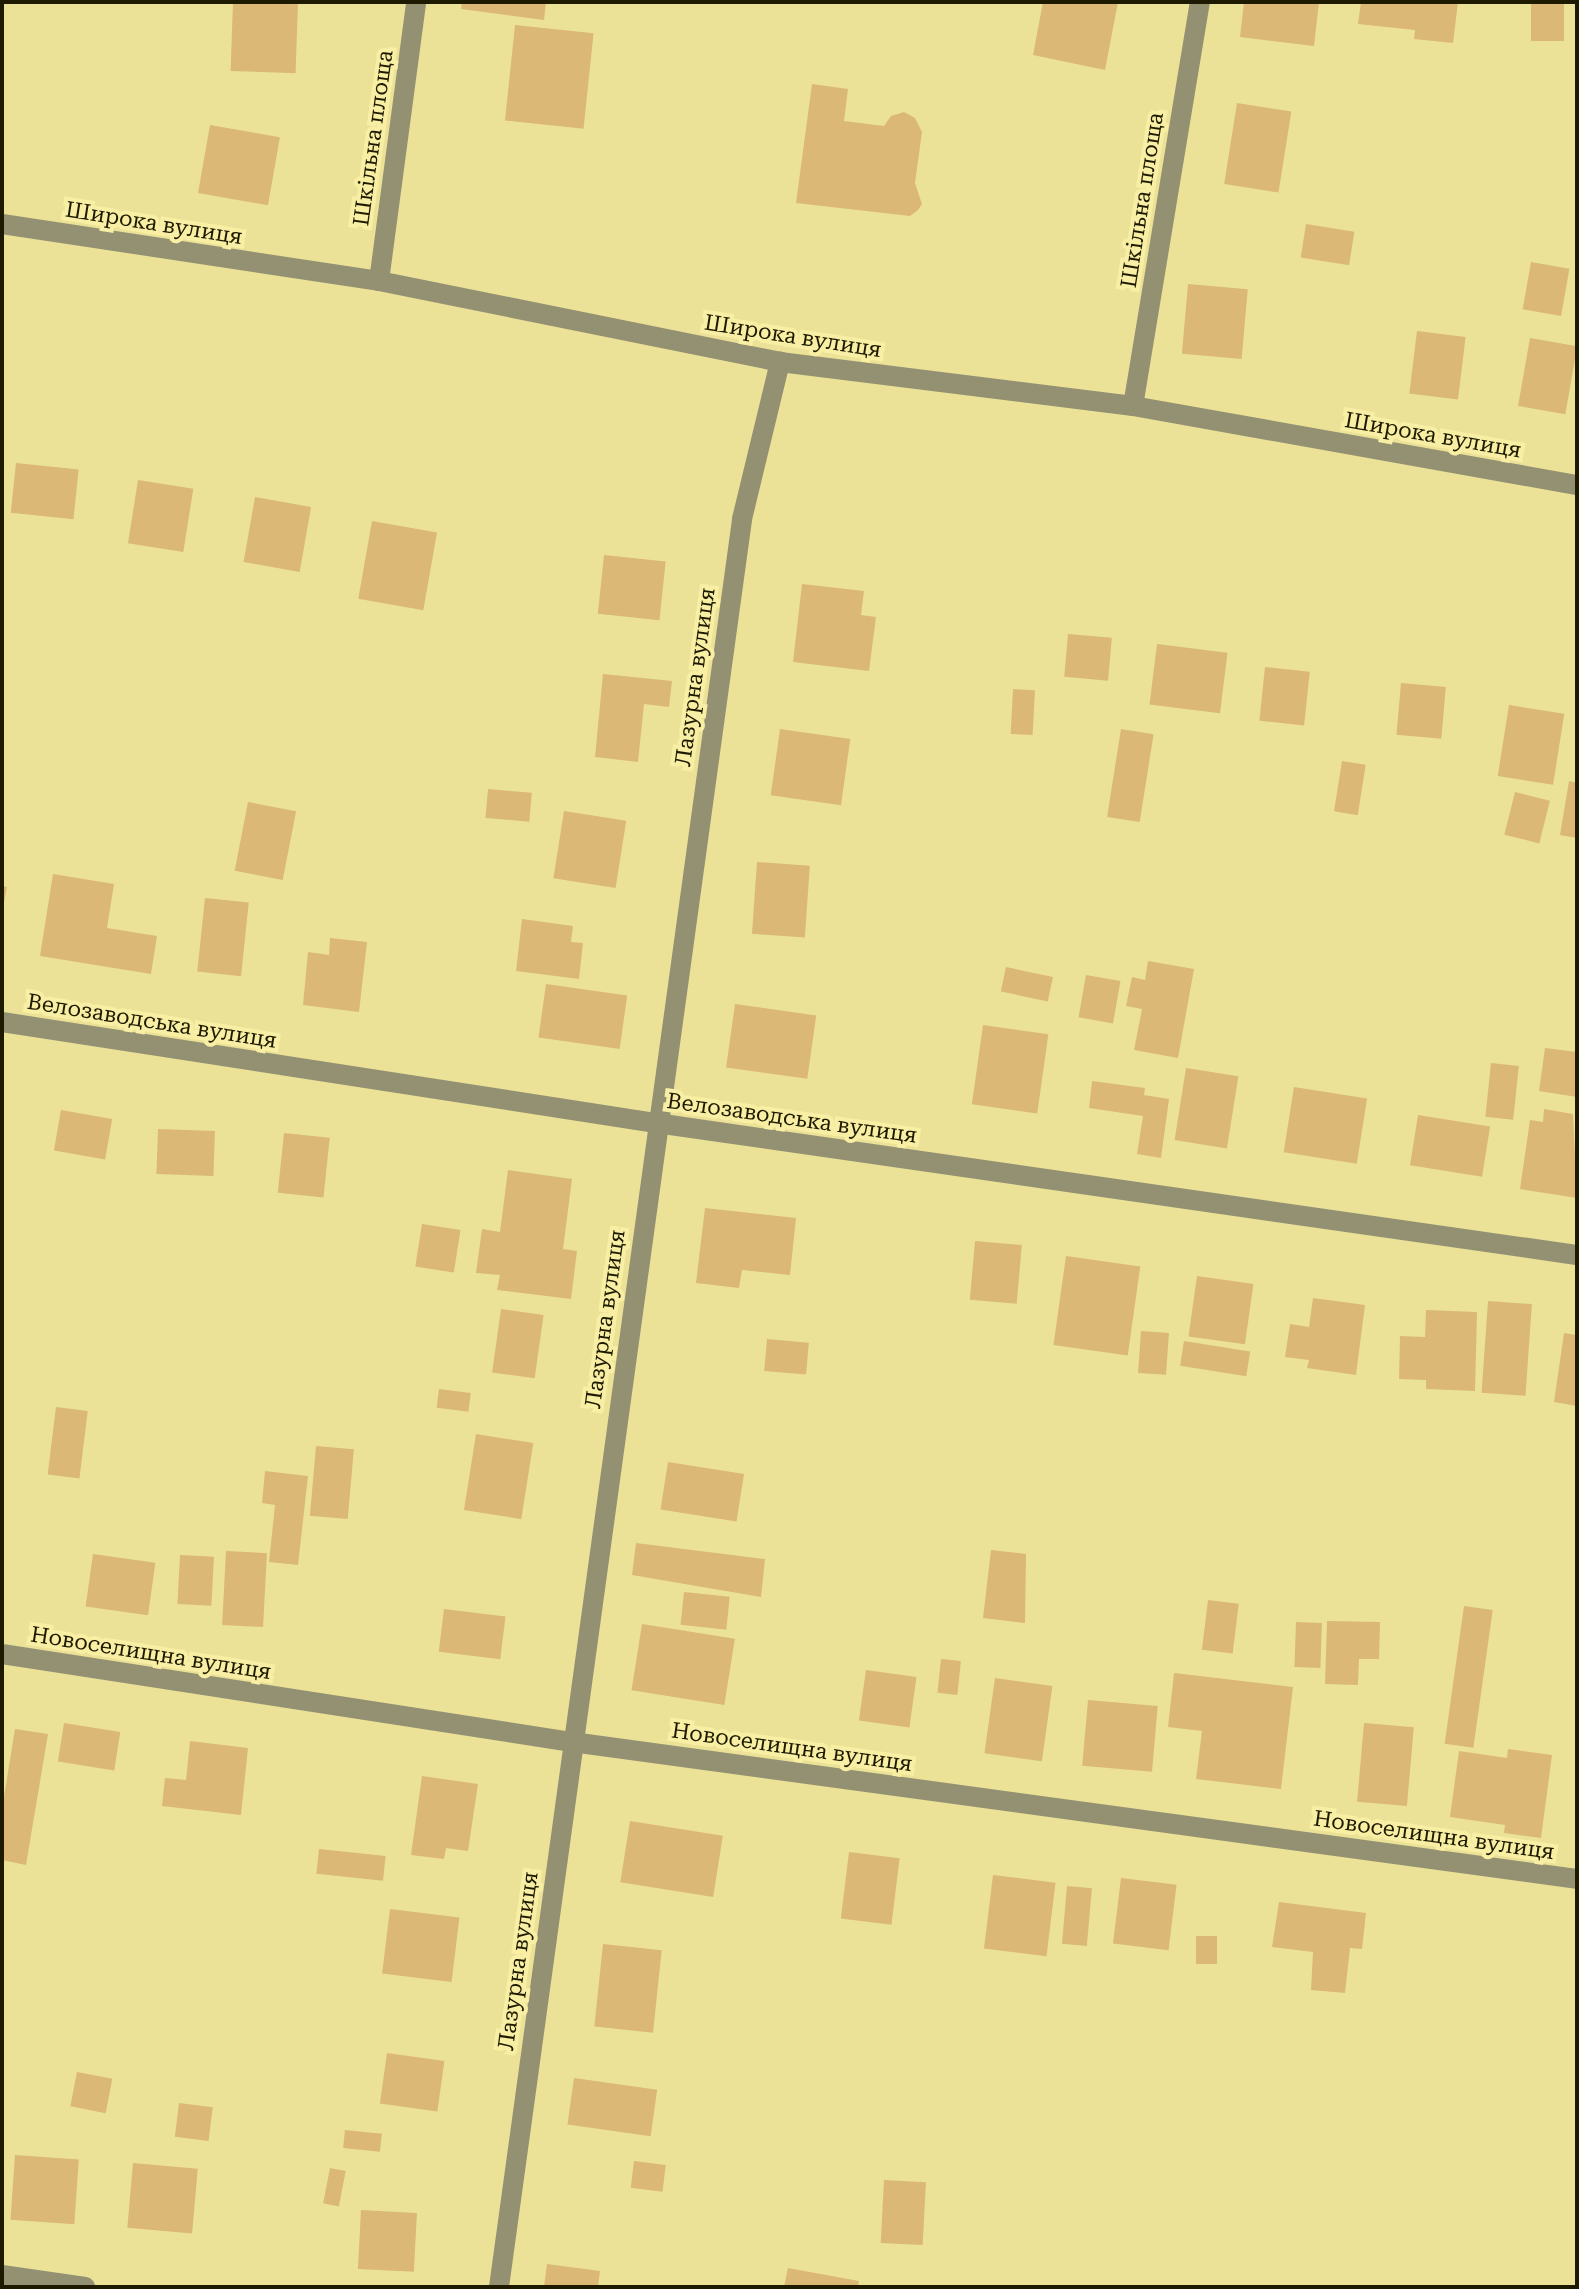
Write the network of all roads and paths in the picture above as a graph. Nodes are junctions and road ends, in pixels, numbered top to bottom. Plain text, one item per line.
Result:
1 (416, 2) edge
2 (1200, 2) edge
3 (2, 224) edge
4 (379, 281) junction
5 (780, 362) junction
6 (1133, 406) junction
7 (1577, 485) edge
8 (2, 1022) edge
9 (656, 1123) junction
10 (1577, 1255) edge
11 (2, 1654) edge
12 (572, 1742) junction
13 (1577, 1879) edge
14 (2, 2275) edge
15 (85, 2287) edge
16 (499, 2287) edge

1 - 4 street, Шкільна площа
2 - 6 street, Шкільна площа
3 - 4 street, Широка вулиця
4 - 5 street, Широка вулиця
5 - 6 street, Широка вулиця
5 - 9 street, Лазурна вулиця
6 - 7 street, Широка вулиця
8 - 9 street, Велозаводська вулиця
9 - 10 street, Велозаводська вулиця
9 - 12 street, Лазурна вулиця
11 - 12 street, Новоселищна вулиця
12 - 13 street, Новоселищна вулиця
12 - 16 street, Лазурна вулиця
14 - 15 street

